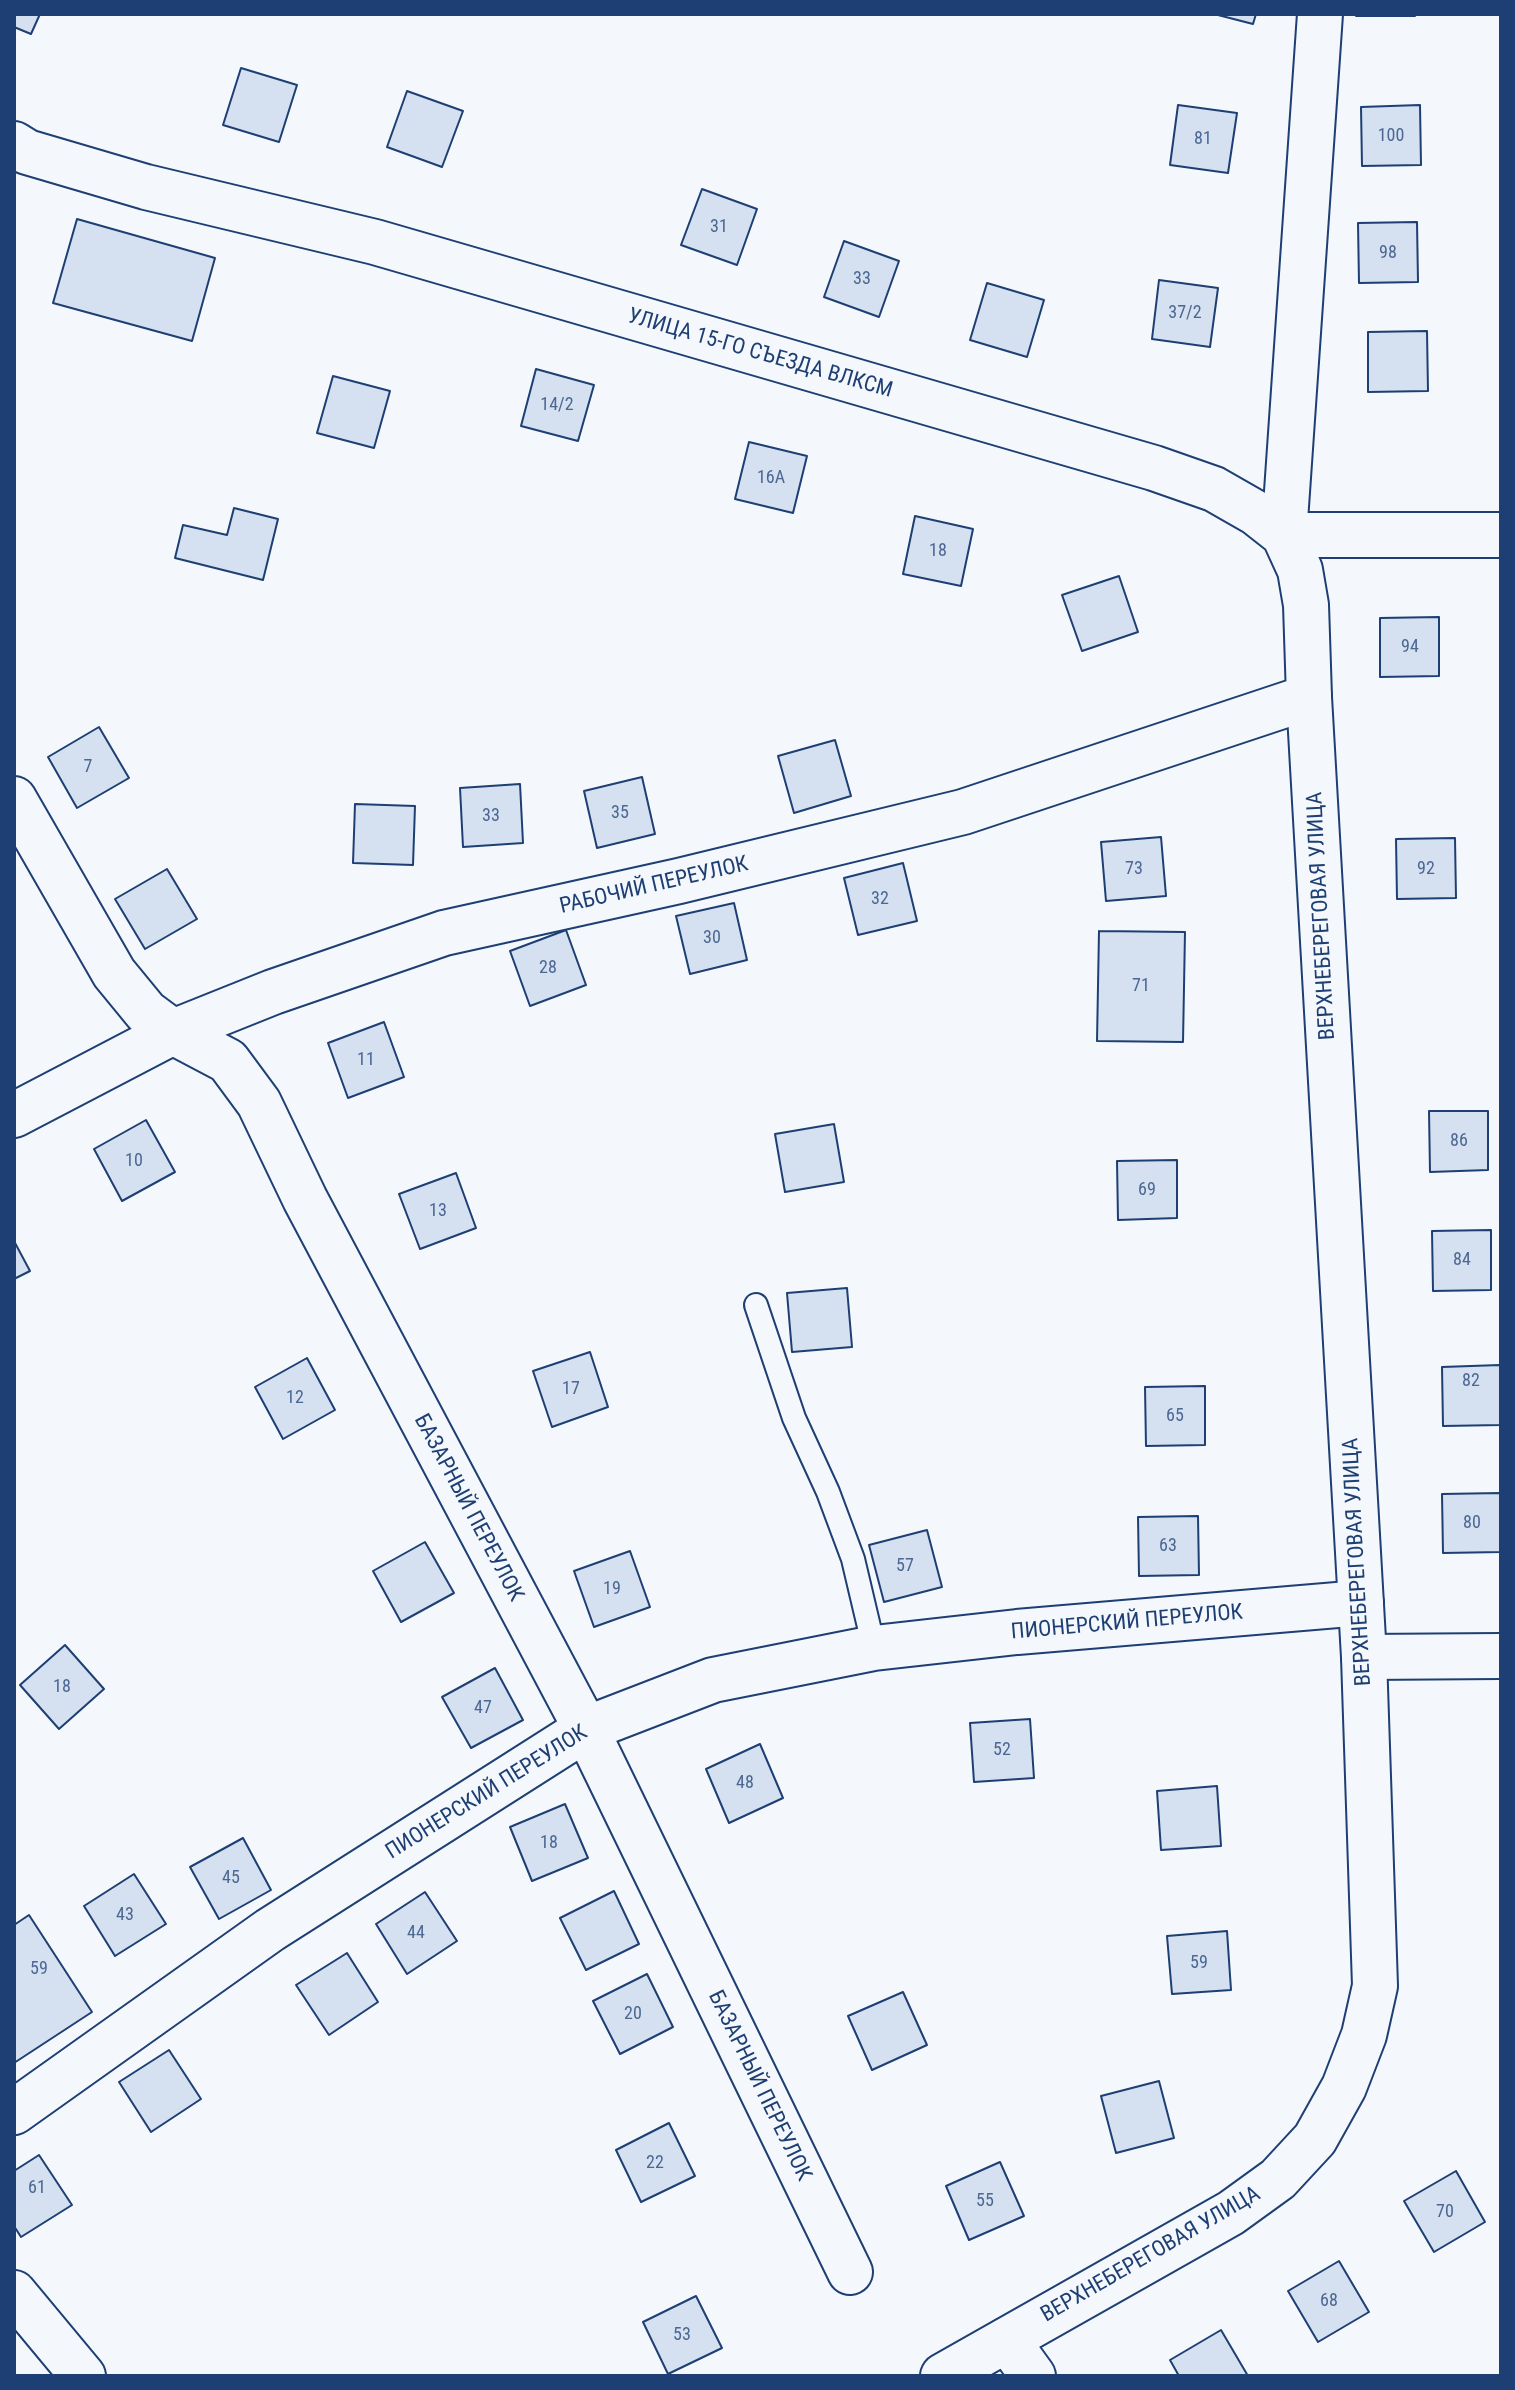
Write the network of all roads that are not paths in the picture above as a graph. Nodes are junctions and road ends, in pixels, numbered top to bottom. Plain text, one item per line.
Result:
1 (1320, 14) edge
2 (14, 144) edge
3 (1284, 535) junction
4 (1501, 535) edge
5 (1309, 697) junction
6 (14, 799) edge
7 (173, 1032) junction
8 (14, 1115) edge
9 (756, 1305) dead end
10 (1361, 1603) junction
11 (874, 1648) junction
12 (1501, 1656) edge
13 (1364, 1657) junction
14 (586, 1729) junction
15 (14, 2112) edge
16 (850, 2272) dead end
17 (14, 2293) edge
18 (1007, 2340) junction
19 (83, 2376) edge
20 (943, 2376) edge
21 (1033, 2376) edge

1 - 3 street
2 - 3 street, УЛИЦА 15-ГО СЪЕЗДА ВЛКСМ
3 - 4 street
3 - 5 street, ВЕРХНЕБЕРЕГОВАЯ УЛИЦА
5 - 7 street, РАБОЧИЙ ПЕРЕУЛОК
5 - 10 street, ВЕРХНЕБЕРЕГОВАЯ УЛИЦА
6 - 7 street, БАЗАРНЫЙ ПЕРЕУЛОК
7 - 8 street, РАБОЧИЙ ПЕРЕУЛОК
7 - 14 street, БАЗАРНЫЙ ПЕРЕУЛОК
9 - 11 lane
10 - 11 street, ПИОНЕРСКИЙ ПЕРЕУЛОК
10 - 13 street, ВЕРХНЕБЕРЕГОВАЯ УЛИЦА
11 - 14 street, ПИОНЕРСКИЙ ПЕРЕУЛОК
12 - 13 street
13 - 18 street, ВЕРХНЕБЕРЕГОВАЯ УЛИЦА
14 - 15 street, ПИОНЕРСКИЙ ПЕРЕУЛОК
14 - 16 street, БАЗАРНЫЙ ПЕРЕУЛОК
17 - 19 street
18 - 20 street, ВЕРХНЕБЕРЕГОВАЯ УЛИЦА
18 - 21 street

